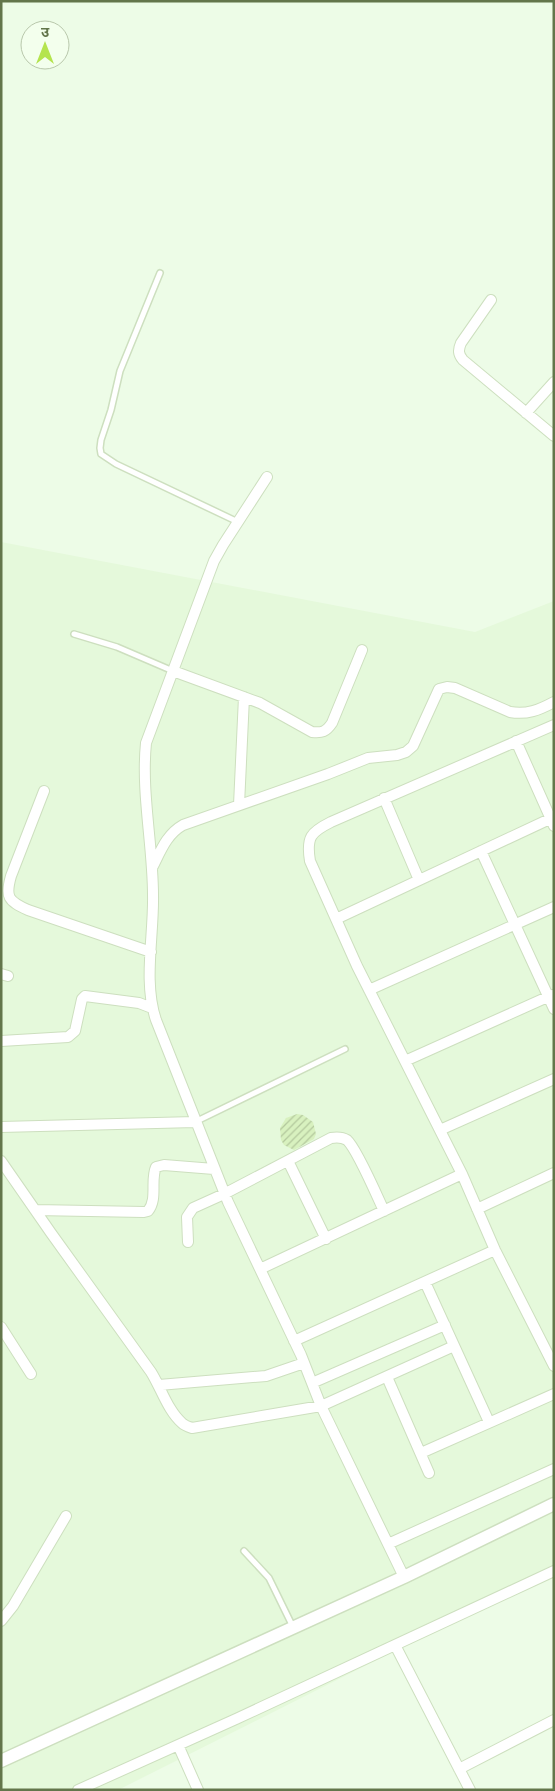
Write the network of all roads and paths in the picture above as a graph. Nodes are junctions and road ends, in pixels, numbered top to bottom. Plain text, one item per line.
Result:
1 (160, 273) dead end
2 (491, 300) dead end
3 (554, 382) edge
4 (526, 413) junction
5 (554, 436) edge
6 (266, 477) dead end
7 (238, 522) junction
8 (74, 634) dead end
9 (362, 650) dead end
10 (173, 671) junction
11 (244, 697) junction
12 (554, 702) edge
13 (554, 725) edge
14 (516, 741) junction
15 (44, 791) dead end
16 (384, 798) junction
17 (239, 805) junction
18 (552, 820) edge
19 (481, 851) junction
20 (152, 867) junction
21 (419, 880) junction
22 (554, 907) edge
23 (336, 919) junction
24 (515, 925) junction
25 (152, 952) junction
26 (369, 990) junction
27 (551, 995) edge
28 (152, 1008) junction
29 (554, 1009) edge
30 (1, 1041) edge
31 (345, 1049) dead end
32 (405, 1061) junction
33 (554, 1079) edge
34 (195, 1122) junction
35 (1, 1127) edge
36 (440, 1130) junction
37 (1, 1160) edge
38 (288, 1161) junction
39 (214, 1169) junction
40 (554, 1173) edge
41 (462, 1174) junction
42 (5, 1175) edge
43 (224, 1194) junction
44 (477, 1209) junction
45 (35, 1210) junction
46 (384, 1211) junction
47 (326, 1238) junction
48 (188, 1242) dead end
49 (495, 1250) junction
50 (260, 1269) junction
51 (425, 1282) junction
52 (445, 1325) junction
53 (1, 1326) edge
54 (294, 1341) junction
55 (454, 1346) junction
56 (304, 1364) junction
57 (554, 1366) edge
58 (31, 1374) dead end
59 (387, 1377) junction
60 (312, 1383) junction
61 (159, 1384) junction
62 (554, 1394) edge
63 (321, 1406) junction
64 (489, 1422) junction
65 (421, 1453) junction
66 (554, 1469) edge
67 (429, 1473) dead end
68 (554, 1504) edge
69 (66, 1516) dead end
70 (388, 1544) junction
71 (244, 1551) dead end
72 (554, 1571) edge
73 (404, 1577) junction
74 (1, 1621) edge
75 (293, 1627) junction
76 (395, 1645) junction
77 (554, 1720) edge
78 (178, 1745) junction
79 (1, 1761) edge
80 (459, 1769) junction
81 (78, 1790) edge
82 (198, 1790) edge
83 (470, 1790) edge

1 - 7 lane
2 - 4 street
3 - 4 street
4 - 5 street
6 - 7 street
7 - 10 street
8 - 10 lane
9 - 11 street
10 - 11 street
10 - 20 street
11 - 17 street
12 - 17 street
13 - 14 street
14 - 16 street
14 - 18 street
15 - 25 street
16 - 21 street
16 - 23 street
17 - 20 street
18 - 19 street
19 - 21 street
19 - 24 street
20 - 25 street
21 - 23 street
22 - 24 street
23 - 26 street
24 - 26 street
24 - 27 street
25 - 28 street
26 - 32 street
27 - 29 street
27 - 32 street
28 - 30 street
28 - 34 street
31 - 34 lane
32 - 36 street
33 - 36 street
34 - 35 street
34 - 39 street
36 - 41 street
37 - 42 street
38 - 43 street
38 - 46 street
38 - 47 street
39 - 43 street
39 - 45 street
40 - 44 street
41 - 44 street
41 - 46 street
42 - 45 street
43 - 48 street
43 - 50 street
44 - 49 street
45 - 61 street
46 - 47 street
47 - 50 street
49 - 51 street
49 - 57 street
50 - 54 street
51 - 52 street
51 - 54 street
52 - 55 street
52 - 60 street
53 - 58 street
54 - 56 street
55 - 59 street
55 - 64 street
56 - 60 street
56 - 61 street
59 - 63 street
59 - 65 street
60 - 63 street
61 - 63 street
62 - 64 street
63 - 70 street
64 - 65 street
65 - 67 street
66 - 70 street
68 - 73 street
69 - 74 street
70 - 73 street
71 - 75 lane
72 - 76 street
73 - 75 street
75 - 79 street
76 - 78 street
76 - 80 street
77 - 80 street
78 - 81 street
78 - 82 street
80 - 83 street

